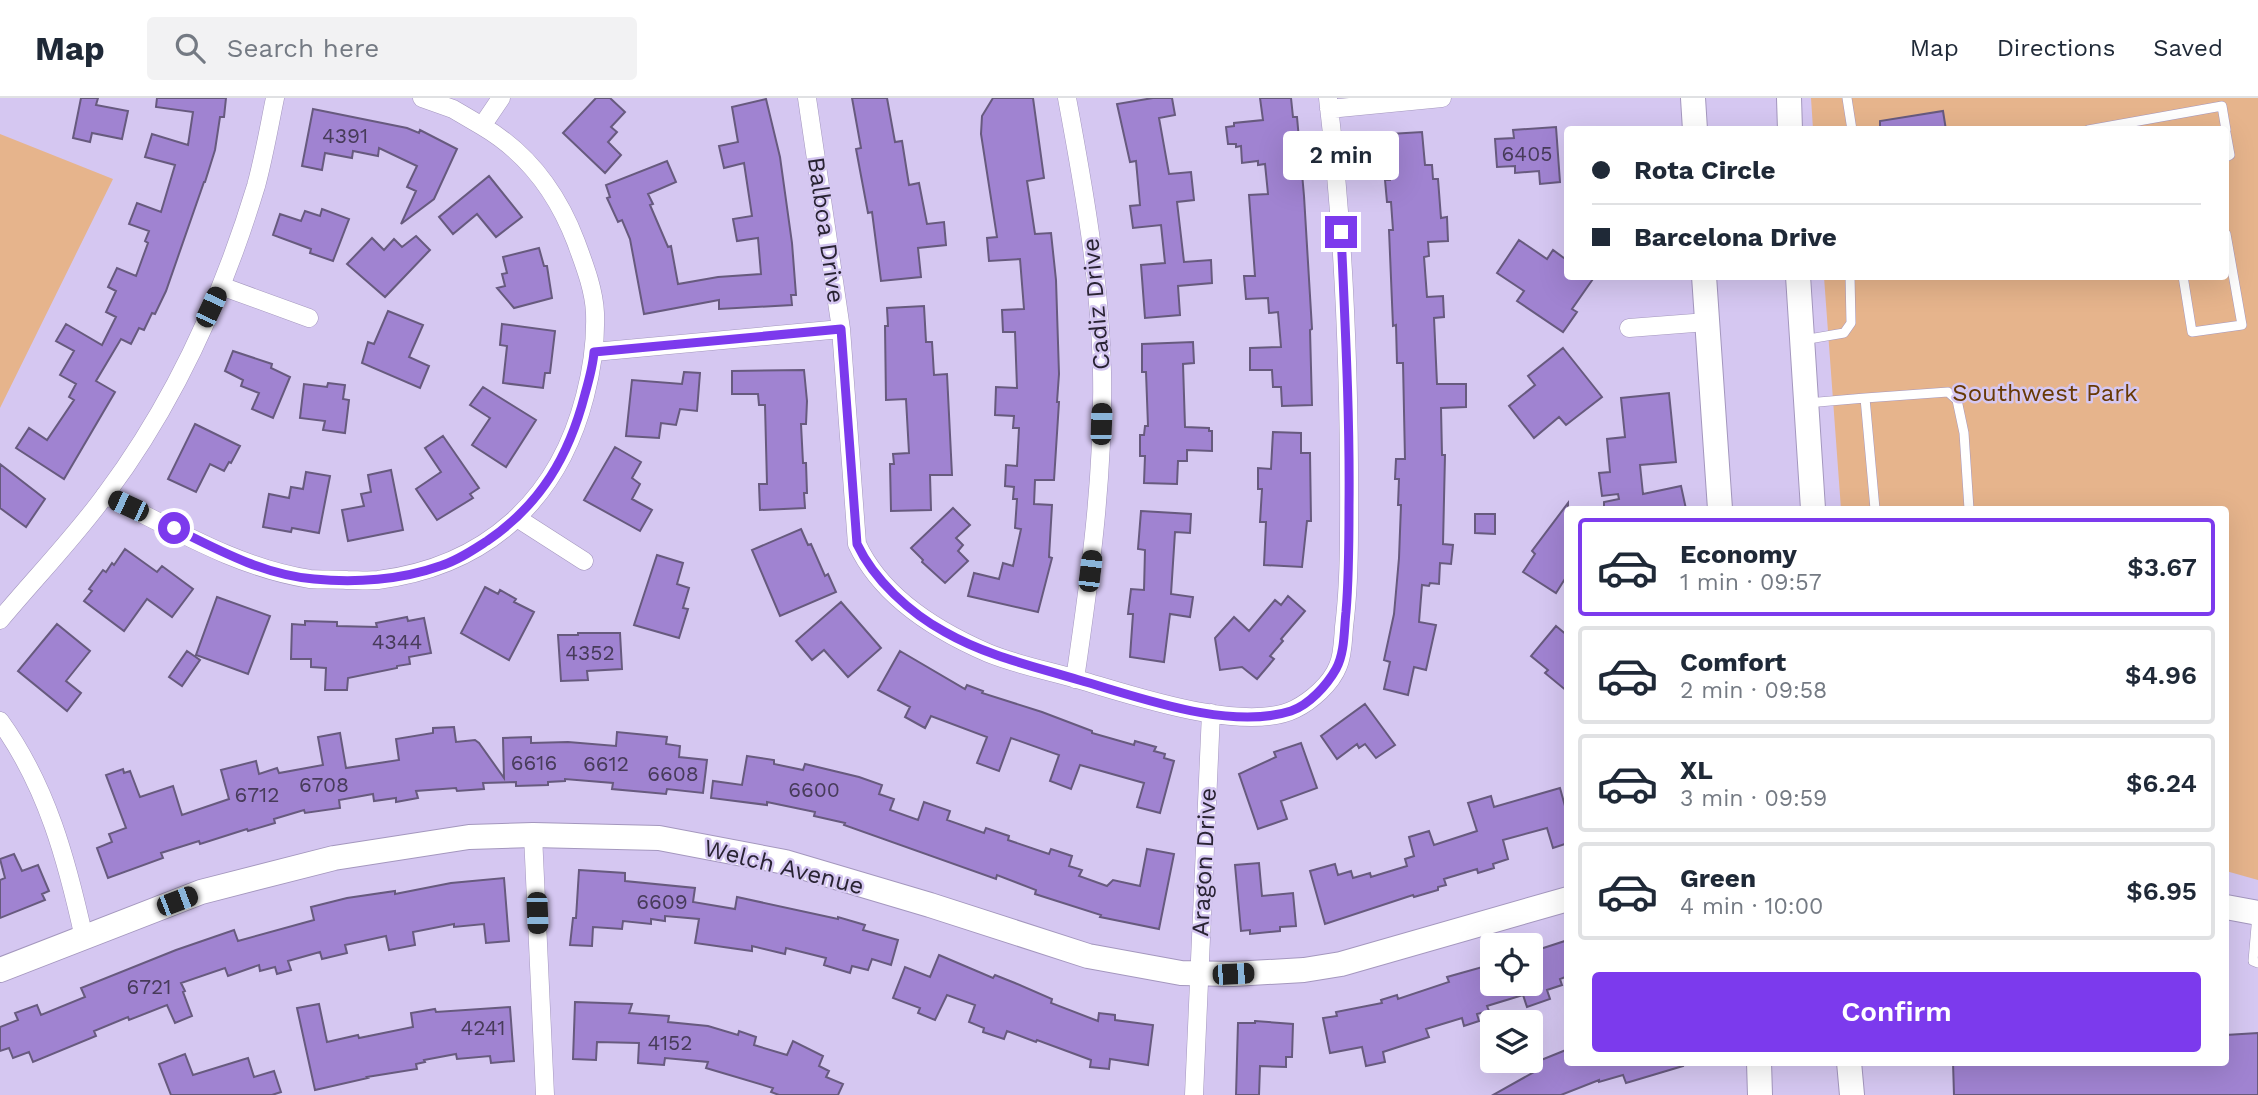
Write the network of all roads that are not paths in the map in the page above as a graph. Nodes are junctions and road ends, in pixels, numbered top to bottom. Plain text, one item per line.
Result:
1 (275, 98) edge
2 (422, 98) edge
3 (501, 98) edge
4 (807, 98) edge
5 (1067, 98) edge
6 (1442, 98) edge
7 (1693, 98) edge
8 (1789, 98) edge
9 (1847, 98) edge
10 (1328, 103) edge
11 (482, 126) junction
12 (1695, 126) edge
13 (1790, 126) edge
14 (1852, 126) edge
15 (2110, 126) edge
16 (2225, 126) edge
17 (2229, 251) edge
18 (1704, 280) edge
19 (1798, 280) edge
20 (1850, 280) edge
21 (2184, 280) edge
22 (221, 286) junction
23 (309, 318) dead end
24 (1707, 322) junction
25 (1629, 328) dead end
26 (841, 329) junction
27 (1801, 340) junction
28 (594, 352) junction
29 (1865, 398) junction
30 (1806, 404) junction
31 (105, 495) junction
32 (1720, 506) edge
33 (1813, 506) edge
34 (1875, 506) edge
35 (1969, 506) edge
36 (517, 517) junction
37 (584, 561) dead end
38 (0, 620) edge
39 (1076, 679) junction
40 (1212, 713) junction
41 (0, 721) edge
42 (534, 835) junction
43 (1564, 899) edge
44 (2229, 908) edge
45 (2258, 913) edge
46 (84, 938) junction
47 (2258, 963) edge
48 (0, 970) edge
49 (1199, 973) junction
50 (1759, 1066) edge
51 (1849, 1066) edge
52 (545, 1095) edge
53 (1194, 1095) edge
54 (1760, 1095) edge
55 (1852, 1095) edge

1 - 22 street
2 - 11 street
3 - 11 street
4 - 26 street, Balboa Drive
5 - 39 street, Cadiz Drive
6 - 10 street
7 - 12 street
8 - 13 street
9 - 14 lane
10 - 40 street, Balboa Drive
11 - 28 street
15 - 16 lane
17 - 21 lane
18 - 24 street
19 - 27 street
20 - 27 lane
22 - 23 street
22 - 31 street
24 - 25 street
24 - 32 street
26 - 28 street
26 - 39 street, Balboa Drive
27 - 30 street
28 - 36 street
29 - 30 lane
29 - 34 lane
29 - 35 lane
30 - 33 street
31 - 36 street
31 - 38 street
36 - 37 street
39 - 40 street, Balboa Drive
40 - 49 street, Aragon Drive
41 - 46 street
42 - 46 street, Welch Avenue
42 - 49 street, Welch Avenue
42 - 52 street
43 - 49 street, Welch Avenue
44 - 45 street
45 - 47 lane
46 - 48 street, Welch Avenue
49 - 53 street, Aragon Drive
50 - 54 street
51 - 55 street

